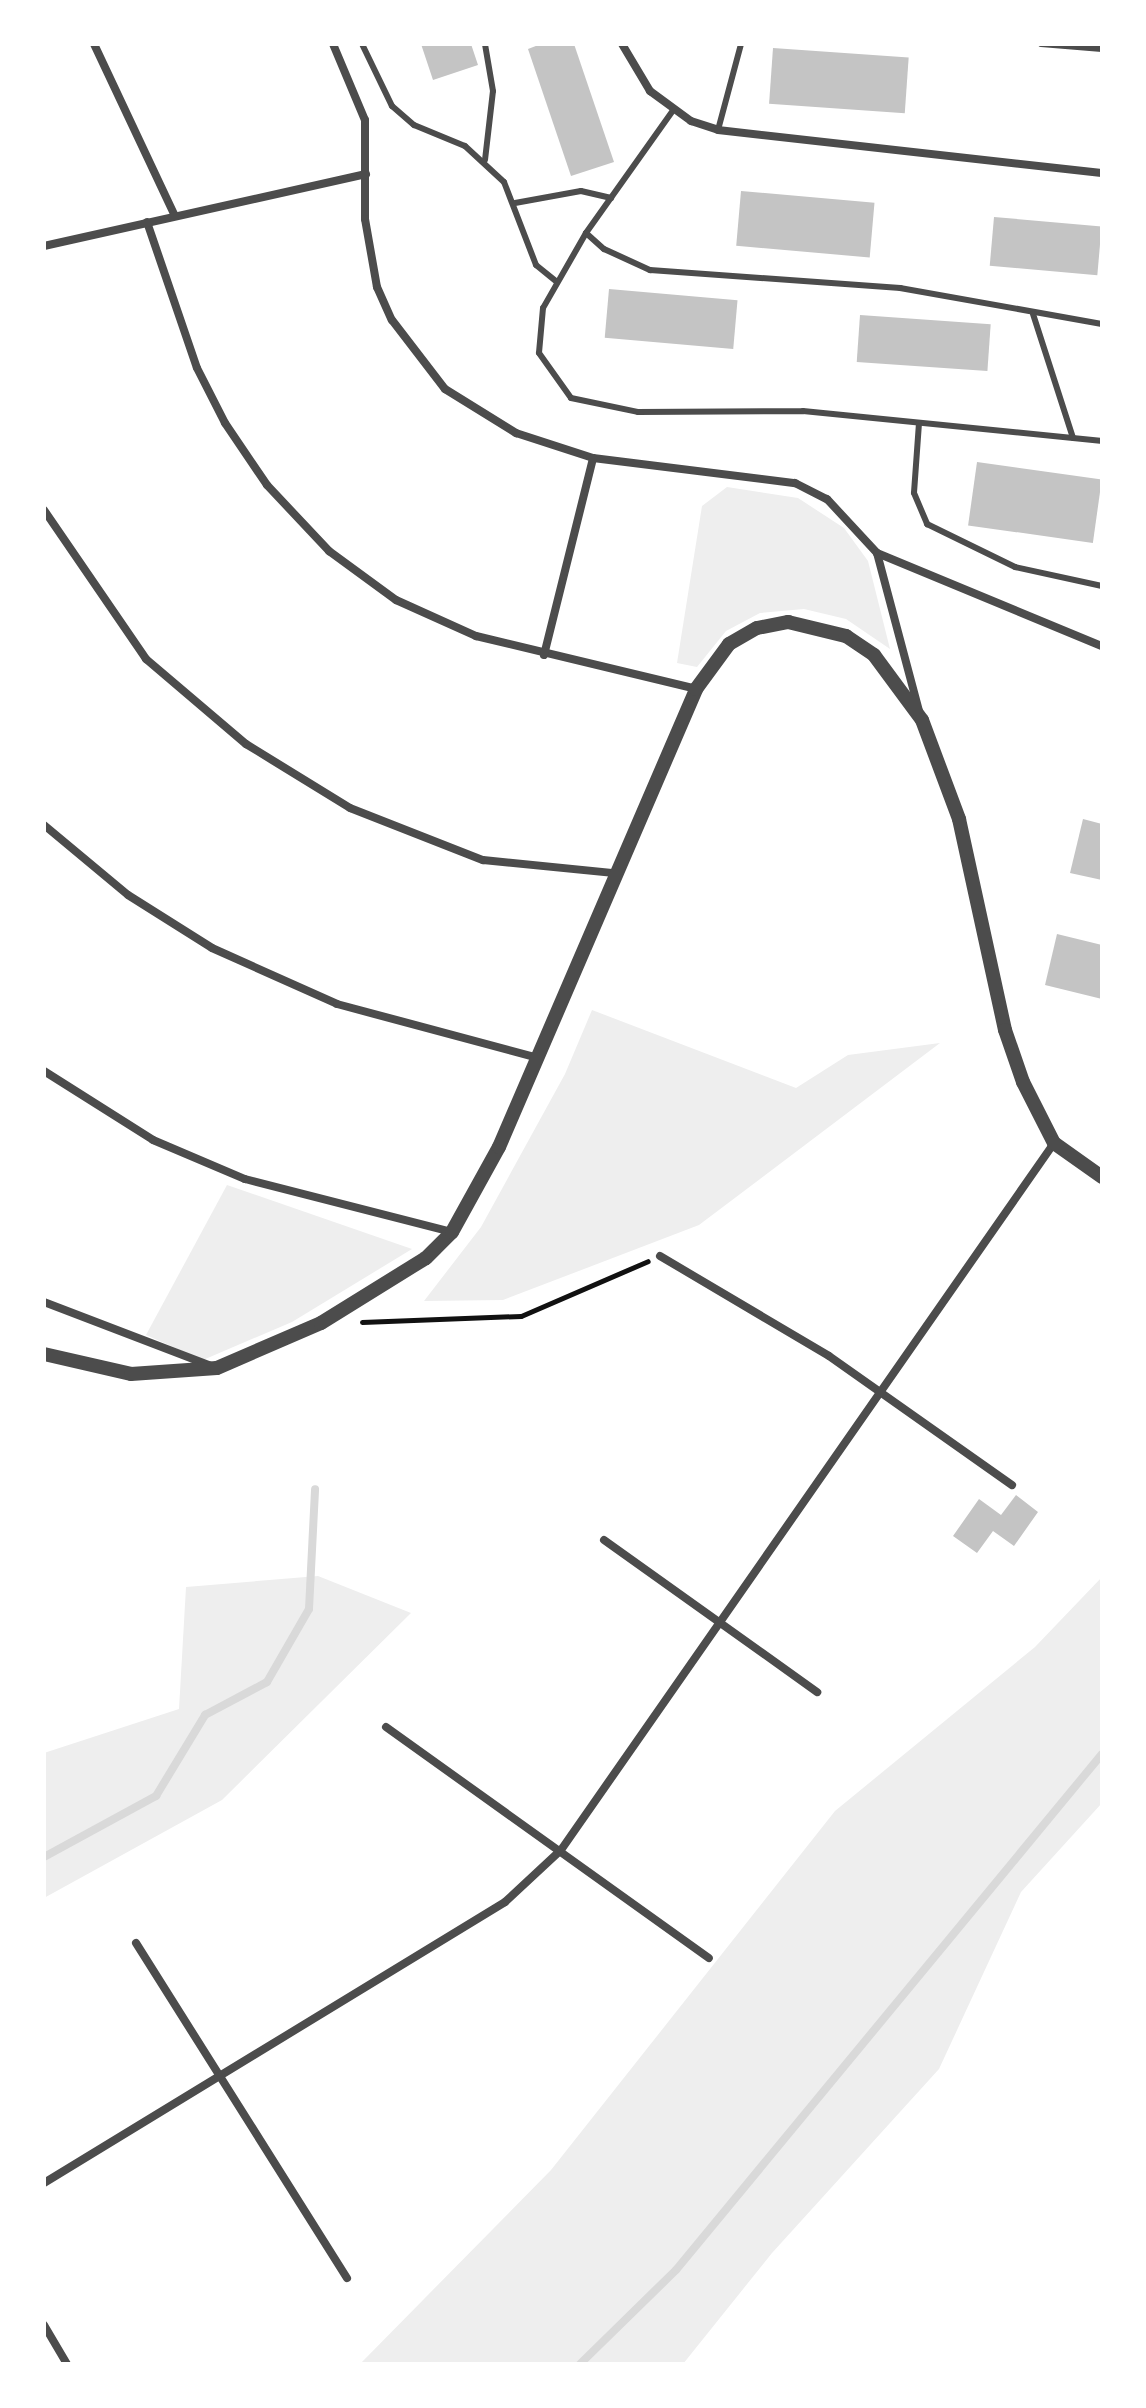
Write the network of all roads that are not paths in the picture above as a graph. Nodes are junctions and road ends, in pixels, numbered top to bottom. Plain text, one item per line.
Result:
1 (94, 44) edge
2 (333, 44) edge
3 (362, 44) edge
4 (485, 44) edge
5 (622, 44) edge
6 (741, 44) edge
7 (1041, 44) edge
8 (1102, 49) edge
9 (674, 109) junction
10 (718, 130) junction
11 (485, 160) junction
12 (1102, 173) edge
13 (366, 174) junction
14 (611, 198) junction
15 (515, 203) junction
16 (175, 216) junction
17 (147, 222) junction
18 (586, 233) junction
19 (44, 246) edge
20 (556, 281) junction
21 (1033, 314) junction
22 (1102, 324) edge
23 (919, 423) junction
24 (1073, 438) junction
25 (1102, 441) edge
26 (593, 458) junction
27 (44, 510) edge
28 (877, 553) junction
29 (1102, 586) edge
30 (1102, 646) edge
31 (544, 655) junction
32 (696, 689) junction
33 (922, 720) junction
34 (44, 825) edge
35 (614, 873) junction
36 (535, 1057) junction
37 (44, 1071) edge
38 (1054, 1143) junction
39 (1102, 1177) edge
40 (452, 1232) junction
41 (660, 1256) road end
42 (44, 1302) edge
43 (44, 1354) edge
44 (217, 1368) junction
45 (879, 1392) junction
46 (1012, 1485) dead end
47 (604, 1540) dead end
48 (720, 1621) junction
49 (817, 1692) dead end
50 (386, 1727) dead end
51 (561, 1850) junction
52 (136, 1943) dead end
53 (709, 1958) dead end
54 (221, 2074) junction
55 (44, 2183) edge
56 (347, 2278) dead end
57 (44, 2325) edge
58 (67, 2364) edge

1 - 16 street
2 - 13 street
3 - 11 lane
4 - 11 lane
5 - 9 street
6 - 10 lane
7 - 8 lane
9 - 10 street
9 - 14 lane
10 - 12 street
11 - 15 lane
13 - 16 street
13 - 26 street
14 - 15 lane
14 - 18 lane
15 - 20 lane
16 - 17 street
17 - 19 street
17 - 31 street
18 - 20 lane
18 - 21 lane
20 - 23 lane
21 - 22 lane
21 - 24 lane
23 - 24 lane
23 - 29 lane
24 - 25 lane
26 - 28 street
26 - 31 street
27 - 35 street
28 - 30 street
28 - 33 street
31 - 32 street
32 - 33 street
32 - 35 street
33 - 38 street
34 - 36 street
35 - 36 street
36 - 40 street
37 - 40 street
38 - 39 street
38 - 45 street
40 - 44 street
41 - 45 street
42 - 44 street
43 - 44 street
45 - 46 street
45 - 48 street
47 - 48 street
48 - 49 street
48 - 51 street
50 - 51 street
51 - 53 street
51 - 54 street
52 - 54 street
54 - 55 street
54 - 56 street
57 - 58 street

